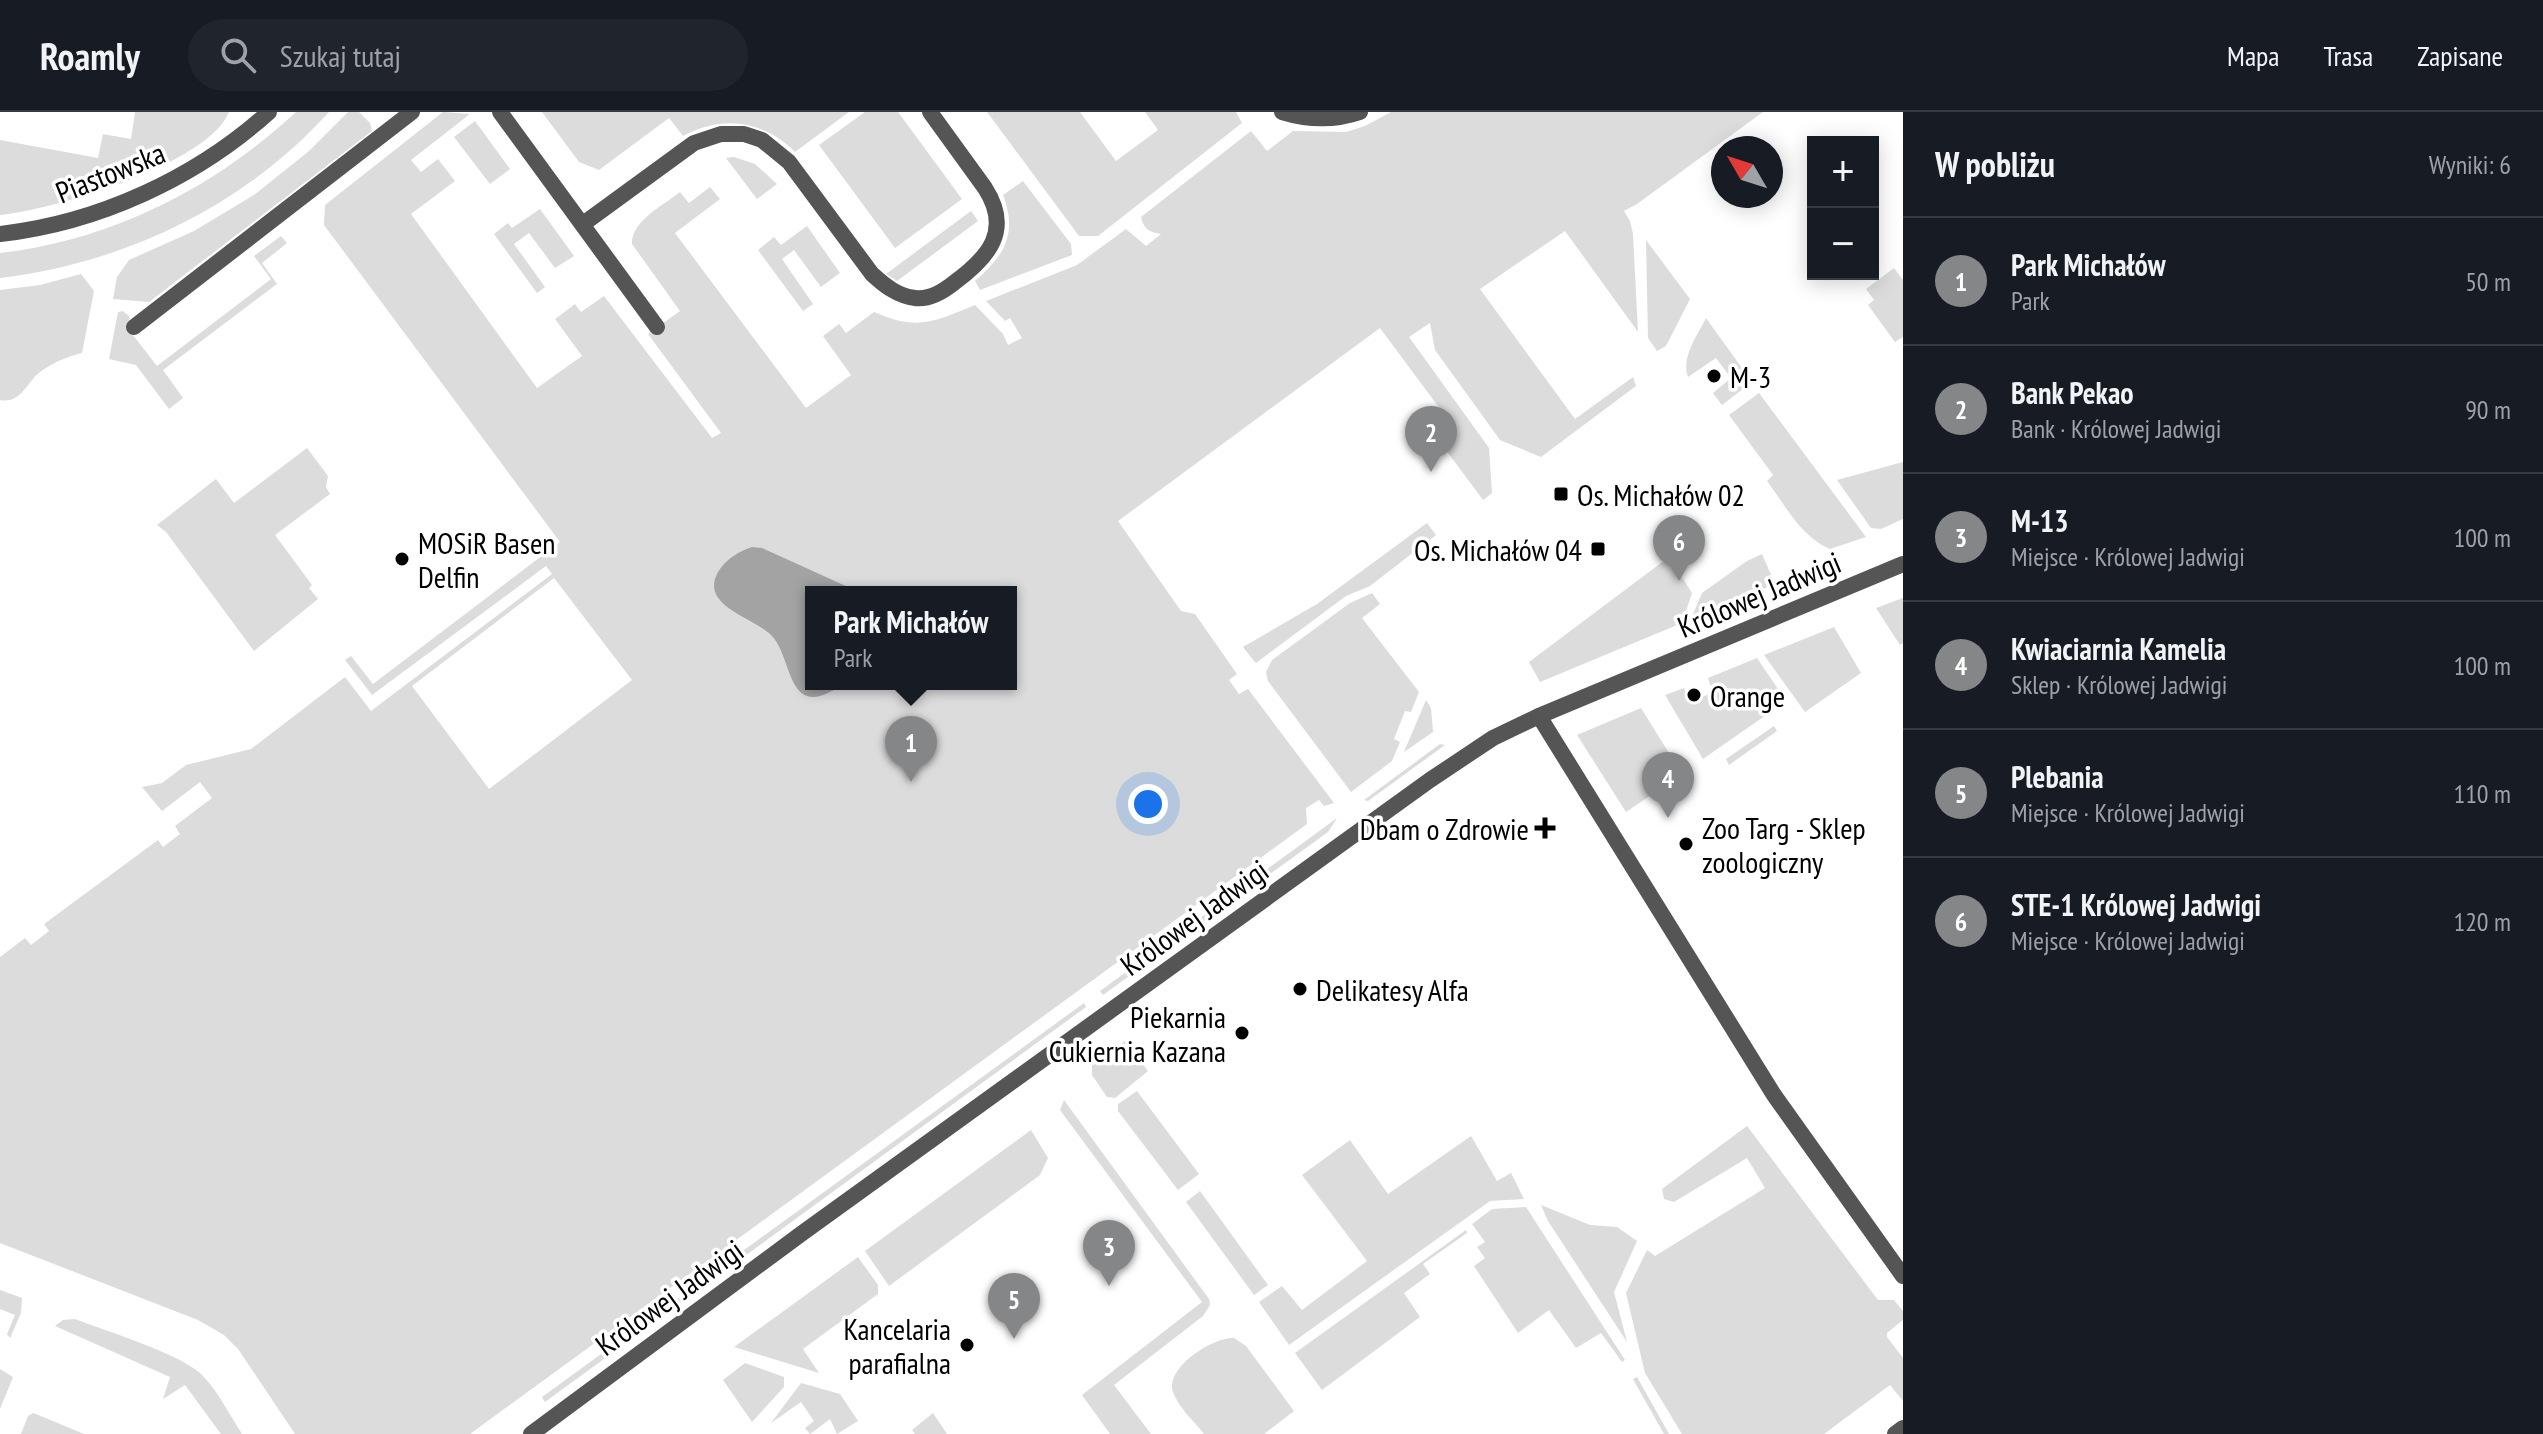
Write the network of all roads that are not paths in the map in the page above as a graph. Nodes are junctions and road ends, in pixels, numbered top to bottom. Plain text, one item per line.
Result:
1 (269, 112) edge
2 (412, 112) edge
3 (500, 112) edge
4 (930, 112) edge
5 (1282, 112) edge
6 (1360, 112) edge
7 (583, 224) junction
8 (0, 234) edge
9 (134, 327) dead end
10 (657, 327) dead end
11 (1903, 564) edge
12 (1539, 716) junction
13 (1903, 1276) edge
14 (1903, 1428) edge
15 (531, 1434) edge
16 (1895, 1434) edge

1 - 8 street, Piastowska
2 - 9 street
3 - 7 street
4 - 7 street
5 - 6 street
7 - 10 street
11 - 12 street, Królowej Jadwigi
12 - 13 street
12 - 15 street, Królowej Jadwigi
14 - 16 street

